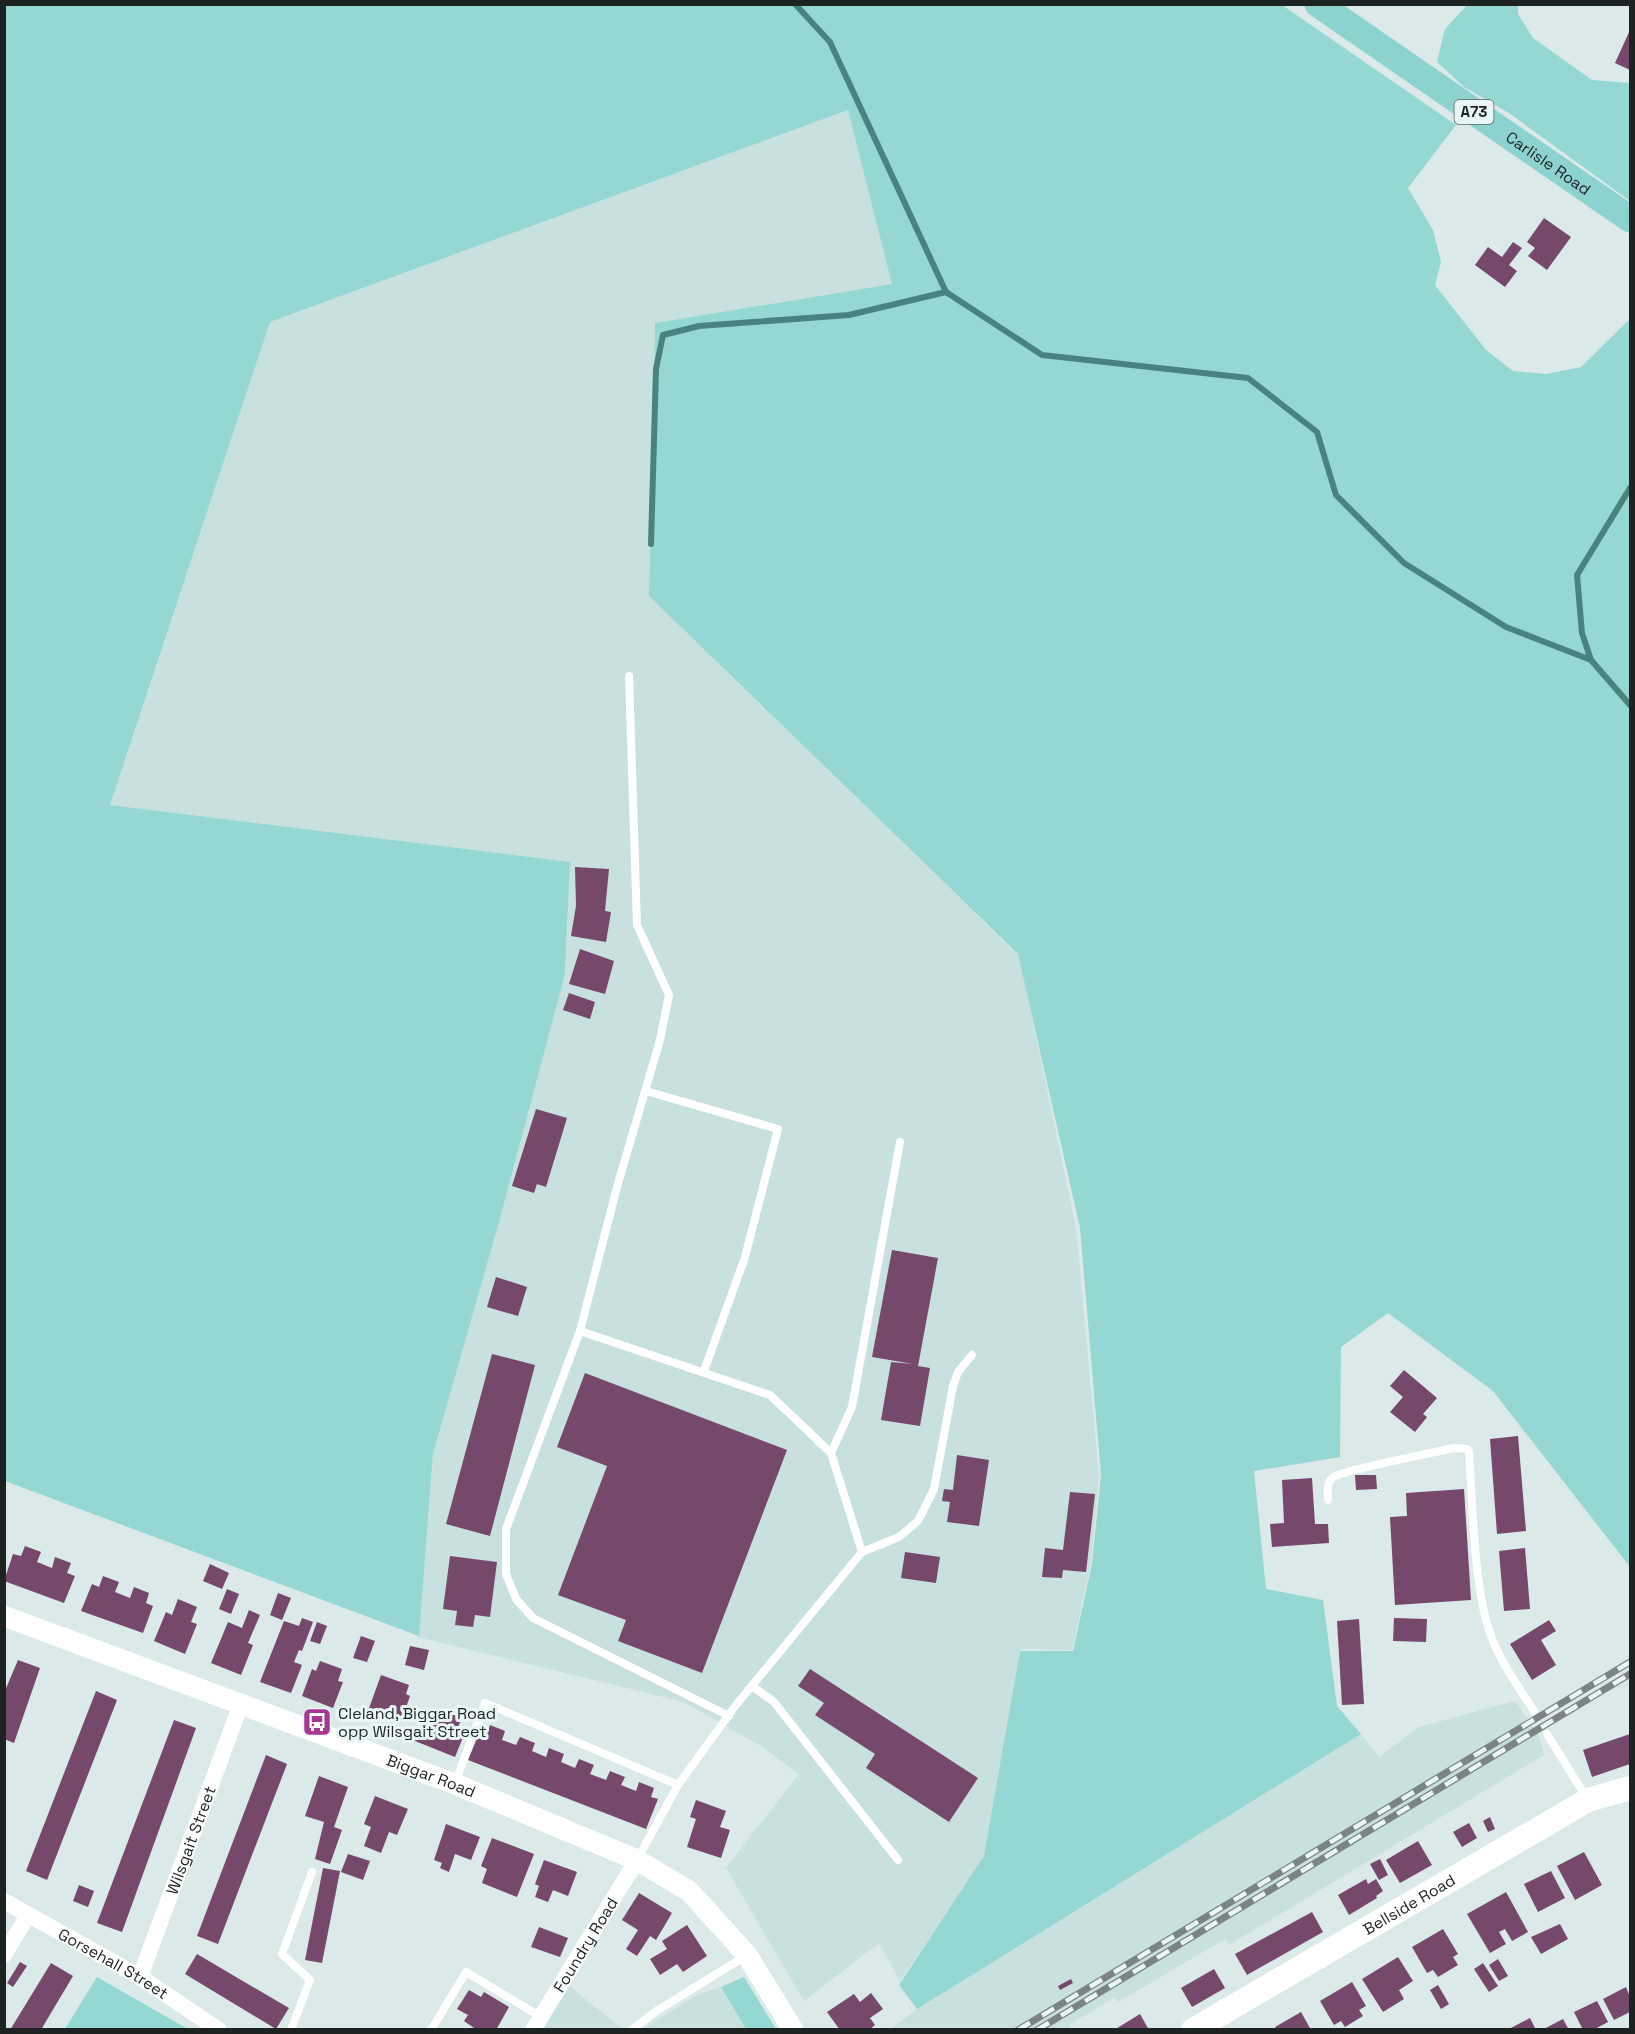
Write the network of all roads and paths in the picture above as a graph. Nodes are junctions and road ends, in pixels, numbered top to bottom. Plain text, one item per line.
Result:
1 (1330, 8) edge
2 (1630, 219) edge
3 (629, 675) dead end
4 (646, 1091) junction
5 (900, 1142) dead end
6 (580, 1331) junction
7 (972, 1355) dead end
8 (704, 1371) junction
9 (831, 1453) junction
10 (1328, 1500) dead end
11 (862, 1552) junction
12 (4, 1616) edge
13 (752, 1686) junction
14 (241, 1704) junction
15 (1534, 1711) dead end
16 (729, 1716) junction
17 (1547, 1734) dead end
18 (455, 1784) junction
19 (678, 1785) junction
20 (1630, 1788) edge
21 (1588, 1800) junction
22 (637, 1860) junction
23 (898, 1860) dead end
24 (312, 1872) dead end
25 (4, 1901) edge
26 (28, 1915) junction
27 (4, 1955) edge
28 (747, 1955) junction
29 (140, 1977) junction
30 (537, 2023) edge
31 (219, 2030) edge
32 (291, 2030) edge
33 (431, 2030) edge
34 (632, 2030) edge
35 (793, 2030) edge
36 (1193, 2030) edge

1 - 2 main road, Carlisle Road / A73
3 - 4 lane
4 - 6 lane
4 - 8 lane
5 - 9 lane
6 - 8 lane
6 - 16 lane
7 - 11 lane
8 - 9 lane
9 - 11 lane
10 - 15 lane
11 - 13 lane
12 - 14 street, Biggar Road
13 - 16 lane
13 - 23 lane
14 - 18 street, Biggar Road
14 - 29 street, Wilsgait Street
16 - 19 lane
17 - 21 lane
18 - 19 lane
18 - 22 street, Biggar Road
19 - 22 lane
20 - 21 main road, Bellside Road
21 - 36 main road, Bellside Road
22 - 28 street, Biggar Road
22 - 30 street, Foundry Road
24 - 32 lane
25 - 26 street, Gorsehall Street
26 - 27 street
26 - 29 street, Gorsehall Street
28 - 34 lane
28 - 35 street, Biggar Road
29 - 31 street, Gorsehall Street
30 - 33 lane

